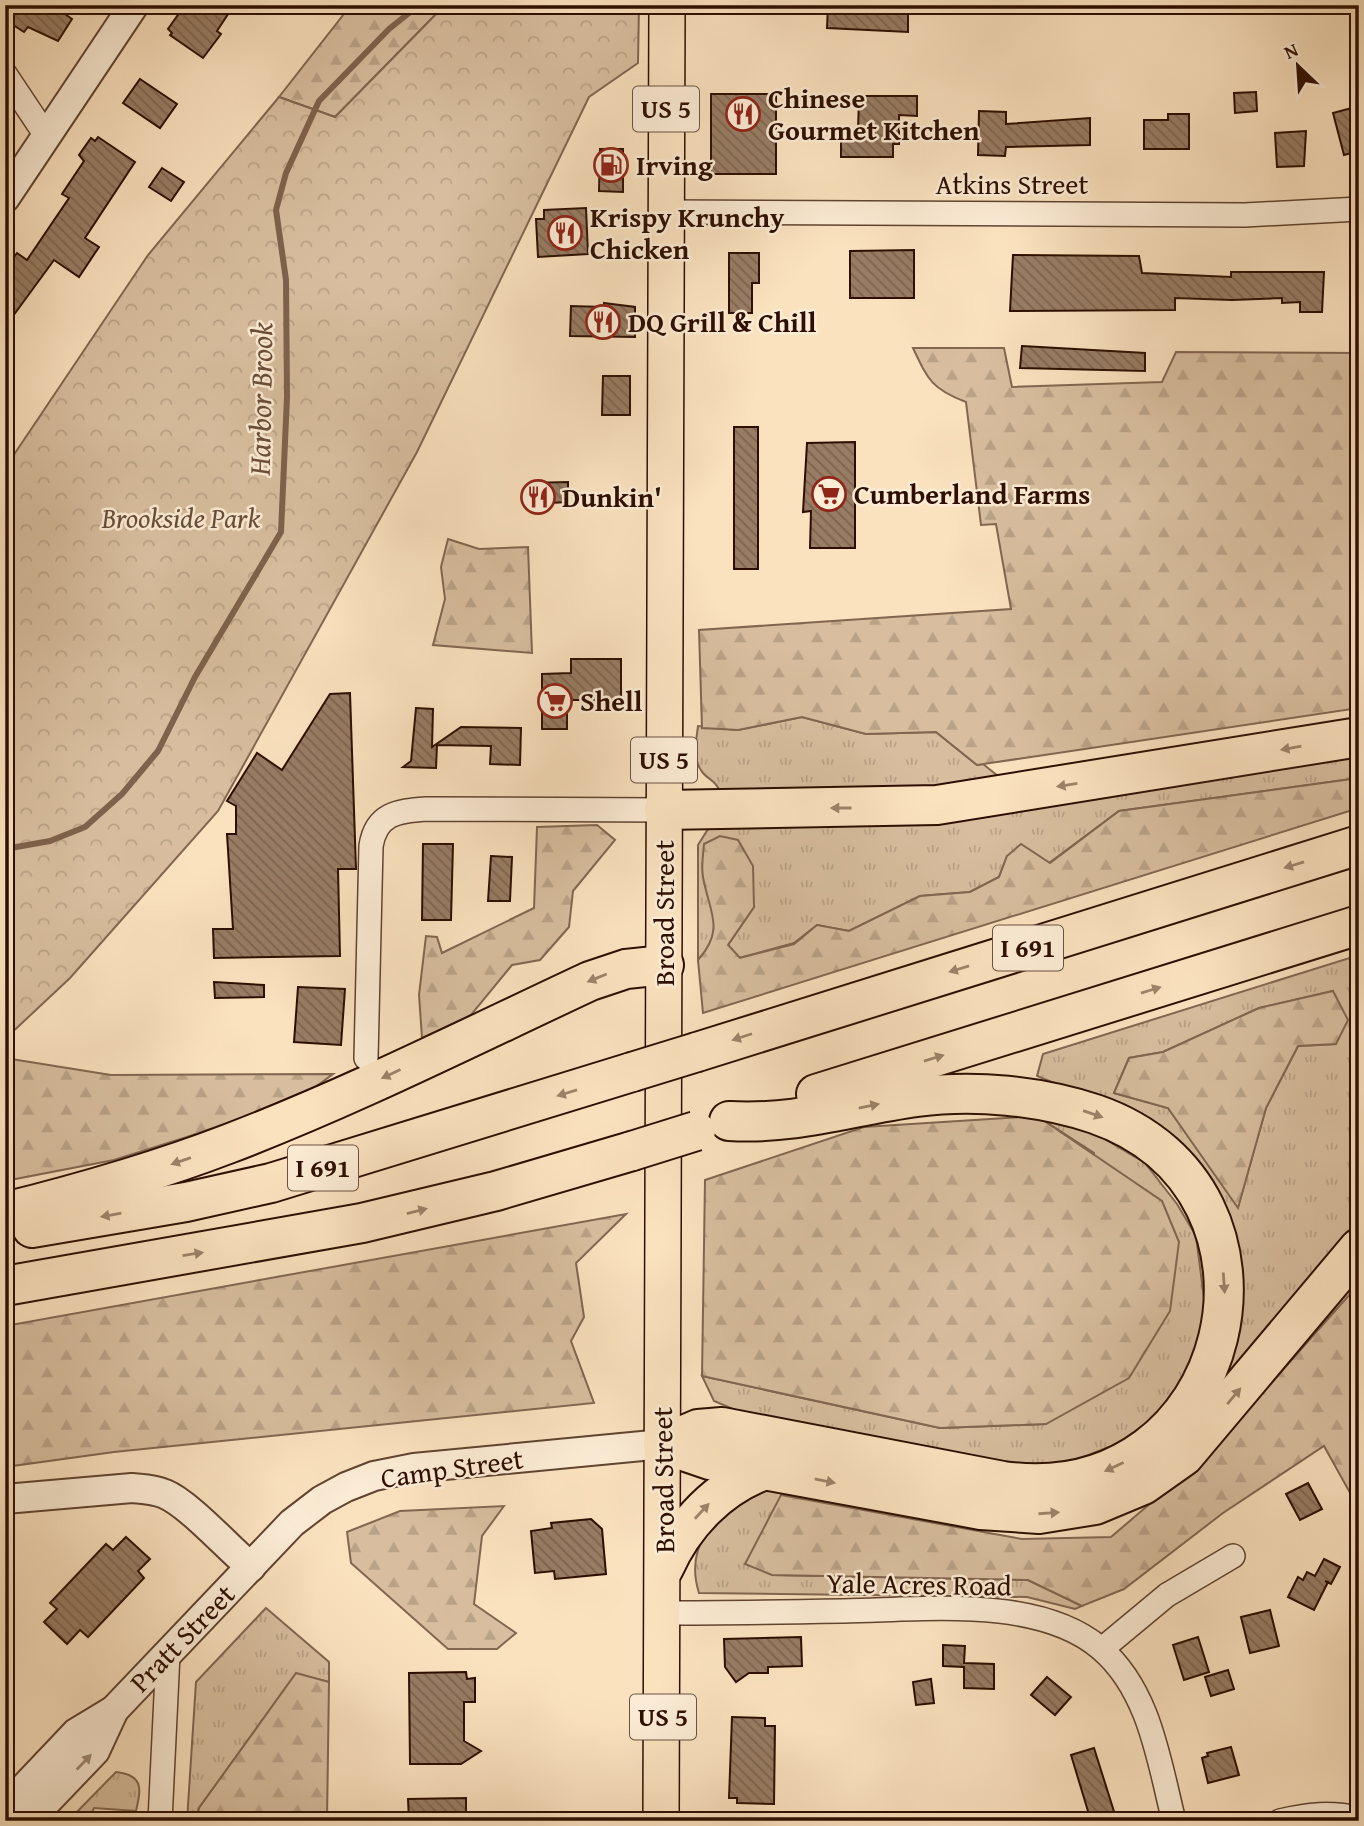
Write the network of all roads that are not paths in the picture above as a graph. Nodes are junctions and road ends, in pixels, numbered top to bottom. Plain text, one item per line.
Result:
1 (134, 5) edge
2 (667, 5) edge
3 (5, 74) edge
4 (47, 137) junction
5 (5, 198) edge
6 (1359, 209) edge
7 (666, 212) junction
8 (1359, 737) edge
9 (664, 810) junction
10 (1359, 845) edge
11 (1359, 925) edge
12 (664, 965) junction
13 (366, 1058) dead end
14 (713, 1126) junction
15 (5, 1212) edge
16 (5, 1233) edge
17 (1359, 1248) edge
18 (5, 1286) edge
19 (663, 1444) junction
20 (765, 1470) junction
21 (5, 1499) edge
22 (1233, 1556) dead end
23 (251, 1567) junction
24 (664, 1567) junction
25 (663, 1613) junction
26 (1102, 1649) junction
27 (168, 1654) junction
28 (25, 1806) edge
29 (1359, 1818) edge
30 (160, 1821) edge
31 (662, 1821) edge
32 (1174, 1821) edge
33 (1280, 1821) edge

1 - 4 street
2 - 7 main road, Broad Street / US 5
3 - 4 street
4 - 5 street
6 - 7 street, Atkins Street
7 - 9 main road, Broad Street / US 5
8 -> 9 highway
9 - 12 main road, Broad Street / US 5
9 - 13 street
10 -> 16 highway, I 691, bridge
14 -> 11 highway, I 691
12 -> 15 highway
12 - 19 main road, Broad Street / US 5
18 -> 14 highway, I 691, bridge
14 -> 19 highway
20 -> 17 highway
19 - 20 highway
19 - 23 street, Camp Street
19 - 24 main road, Broad Street / US 5
24 -> 20 highway
21 - 23 street
22 - 26 street
23 - 27 street, Pratt Street
24 - 25 main road, Broad Street / US 5
25 - 26 street, Yale Acres Road
25 - 31 main road, Broad Street / US 5
26 - 32 street, Yale Acres Road
27 - 28 street, Pratt Street
27 - 30 street
29 - 33 street

